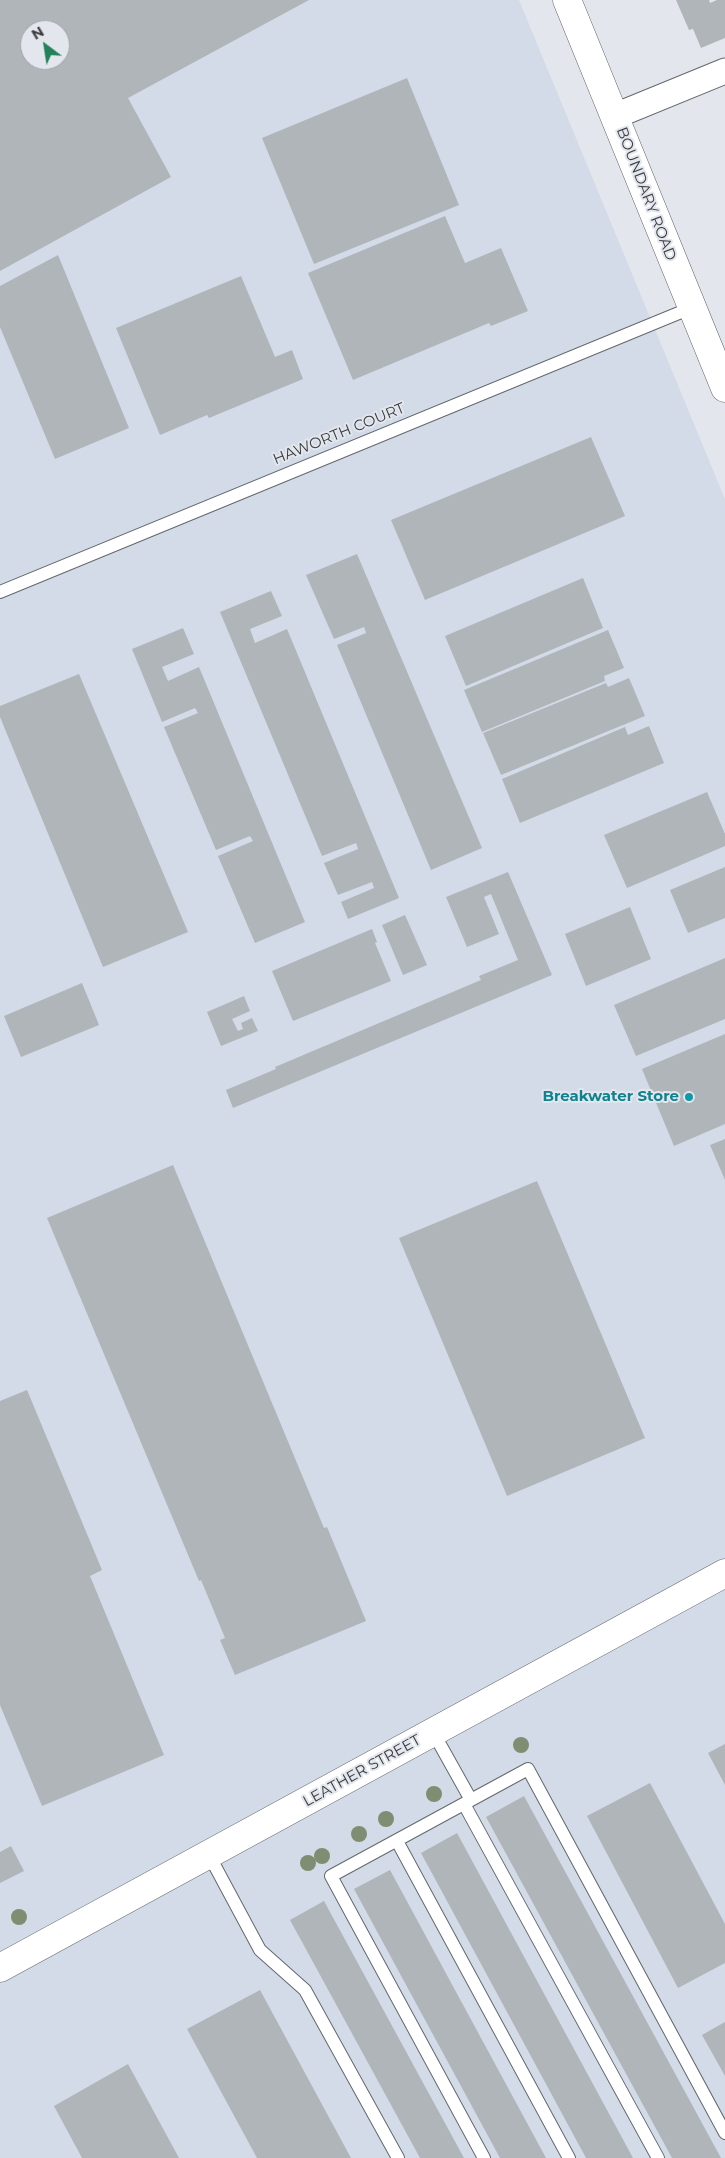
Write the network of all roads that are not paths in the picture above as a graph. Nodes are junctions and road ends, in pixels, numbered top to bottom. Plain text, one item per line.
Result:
1 (567, 0) edge
2 (725, 71) edge
3 (616, 116) junction
4 (691, 308) junction
5 (725, 388) edge
6 (0, 592) edge
7 (725, 1573) edge
8 (433, 1732) junction
9 (467, 1802) junction
10 (397, 1841) junction
11 (209, 1855) junction
12 (0, 1968) edge
13 (725, 2133) edge
14 (398, 2158) edge
15 (484, 2158) edge
16 (569, 2158) edge
17 (658, 2158) edge

1 - 3 street, BOUNDARY ROAD
2 - 3 street
3 - 4 street, BOUNDARY ROAD
4 - 5 street, BOUNDARY ROAD
4 - 6 lane, HAWORTH COURT
7 - 8 street, LEATHER STREET
8 - 9 lane
8 - 11 street, LEATHER STREET
9 - 10 lane
9 - 13 lane
9 - 17 lane
10 - 15 lane
10 - 16 lane
11 - 12 street, LEATHER STREET
11 - 14 lane

